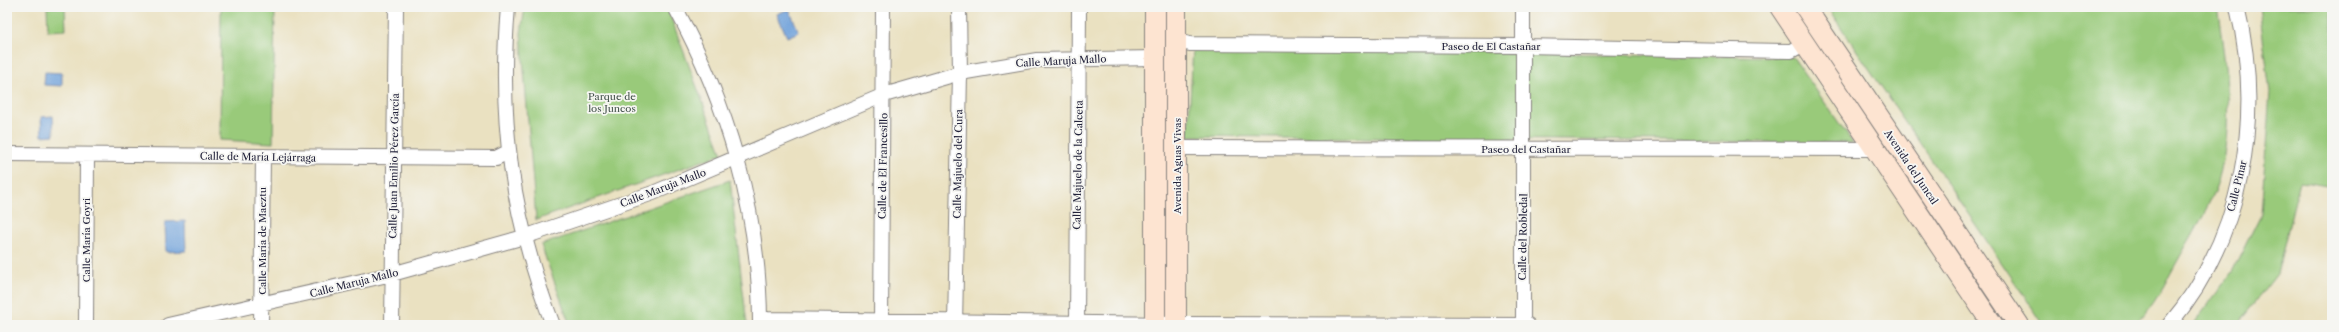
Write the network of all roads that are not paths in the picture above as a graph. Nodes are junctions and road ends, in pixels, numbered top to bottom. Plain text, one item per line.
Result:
1 (396, 7) edge
2 (508, 7) edge
3 (675, 7) edge
4 (883, 7) edge
5 (959, 7) edge
6 (1079, 7) edge
7 (1155, 7) edge
8 (1176, 7) edge
9 (1524, 7) edge
10 (1780, 7) edge
11 (1805, 7) edge
12 (2238, 7) edge
13 (1177, 41) junction
14 (1804, 44) junction
15 (1523, 46) junction
16 (1079, 58) junction
17 (1155, 58) junction
18 (960, 73) junction
19 (884, 96) junction
20 (1177, 148) junction
21 (1876, 149) junction
22 (1524, 150) junction
23 (508, 152) junction
24 (7, 154) edge
25 (87, 156) junction
26 (263, 157) junction
27 (394, 158) junction
28 (736, 159) junction
29 (524, 237) junction
30 (392, 274) junction
31 (262, 305) junction
32 (760, 320) edge
33 (881, 323) edge
34 (955, 323) edge
35 (1077, 324) edge
36 (1155, 324) edge
37 (1176, 324) edge
38 (86, 325) edge
39 (168, 325) edge
40 (261, 325) edge
41 (392, 325) edge
42 (553, 325) edge
43 (1523, 325) edge
44 (1528, 325) edge
45 (1993, 325) edge
46 (2019, 325) edge
47 (2168, 325) edge

1 - 27 street, Calle Juan Emilio Pérez García
2 - 23 street
3 - 28 street
4 - 19 street, Calle de El Francesillo
5 - 18 street, Calle Majuelo del Cura
6 - 16 street, Calle Majuelo de la Calceta
7 - 17 street
8 - 13 street, Avenida Aguas Vivas
9 - 15 street, Calle del Robledal
10 - 14 street, Avenida del Juncal
11 - 46 street, Avenida del Juncal
12 - 47 street, Calle Pinar
13 - 15 street, Paseo de El Castañar
13 - 20 street, Avenida Aguas Vivas
14 - 15 street, Paseo de El Castañar
14 - 21 street, Avenida del Juncal
15 - 22 street, Calle del Robledal
16 - 17 street, Calle Maruja Mallo
16 - 18 street, Calle Maruja Mallo
16 - 35 street, Calle Majuelo de la Calceta
17 - 36 street
18 - 19 street, Calle Maruja Mallo
18 - 34 street, Calle Majuelo del Cura
19 - 28 street, Calle Maruja Mallo
19 - 33 street, Calle de El Francesillo
20 - 22 street, Paseo del Castañar
20 - 37 street, Avenida Aguas Vivas
21 - 22 street, Paseo del Castañar
21 - 45 street, Avenida del Juncal
22 - 43 street, Calle del Robledal
23 - 27 street, Calle de María Lejárraga
23 - 29 street
24 - 25 street, Calle de María Lejárraga
25 - 26 street, Calle de María Lejárraga
25 - 38 street, Calle María Goyri
26 - 27 street, Calle de María Lejárraga
26 - 31 street, Calle María de Maeztu
27 - 30 street, Calle Juan Emilio Pérez García
28 - 29 street, Calle Maruja Mallo
28 - 32 street
29 - 30 street, Calle Maruja Mallo
29 - 42 street
30 - 31 street, Calle Maruja Mallo
30 - 41 street, Calle Juan Emilio Pérez García
31 - 39 street, Calle Maruja Mallo
31 - 40 street, Calle María de Maeztu
32 - 33 street
33 - 34 street
34 - 35 street
35 - 36 street
36 - 37 street
37 - 43 street
43 - 44 street

